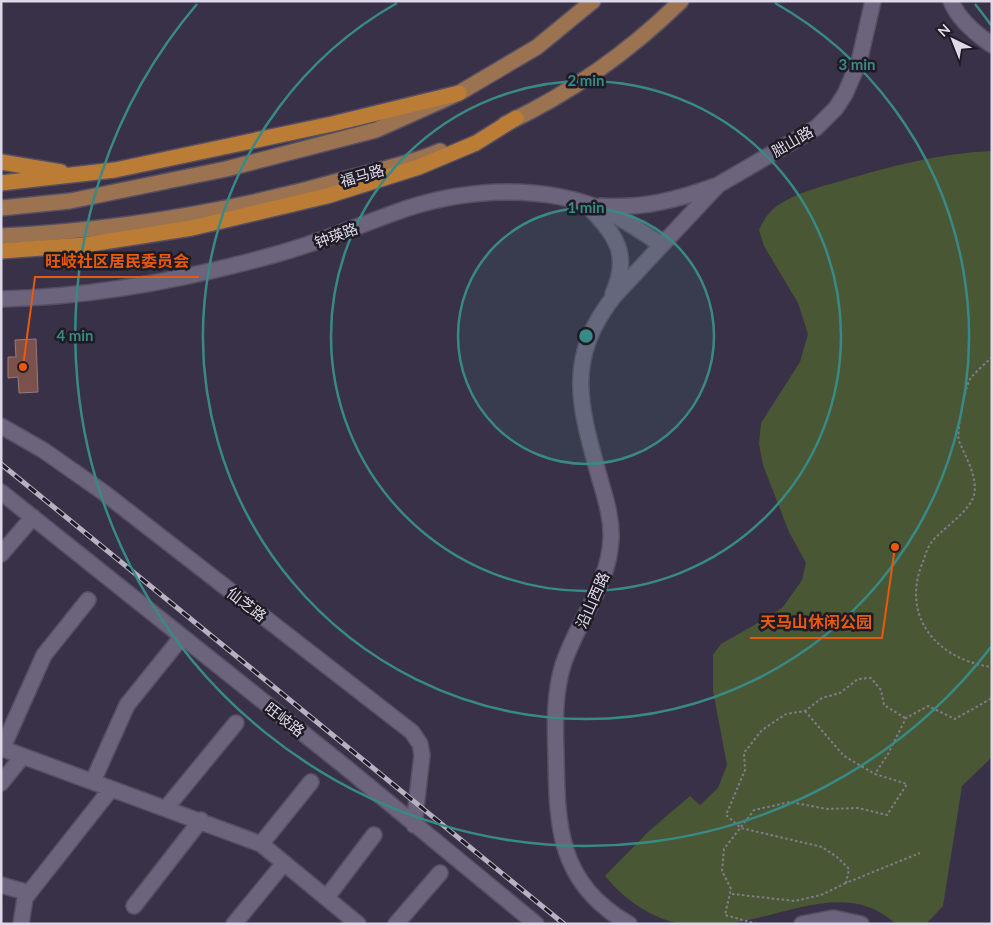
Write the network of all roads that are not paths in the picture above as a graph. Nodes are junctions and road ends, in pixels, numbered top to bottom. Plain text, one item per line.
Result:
1 (593, 1) edge
2 (681, 1) edge
3 (873, 1) edge
4 (951, 1) edge
5 (992, 45) edge
6 (460, 93) junction
7 (516, 118) junction
8 (1, 162) edge
9 (115, 170) junction
10 (1, 183) edge
11 (718, 185) junction
12 (587, 205) junction
13 (1, 208) edge
14 (1, 236) edge
15 (660, 244) junction
16 (9, 251) edge
17 (1, 299) edge
18 (608, 304) junction
19 (1, 426) edge
20 (1, 492) edge
21 (33, 517) junction
22 (1, 554) edge
23 (88, 600) dead end
24 (181, 638) junction
25 (236, 723) dead end
26 (2, 748) edge
27 (23, 756) junction
28 (93, 781) junction
29 (311, 782) dead end
30 (1, 783) edge
31 (111, 789) junction
32 (167, 807) junction
33 (201, 820) junction
34 (414, 825) junction
35 (374, 835) dead end
36 (261, 844) junction
37 (284, 863) junction
38 (440, 873) dead end
39 (1, 885) edge
40 (29, 893) junction
41 (327, 896) junction
42 (134, 906) dead end
43 (352, 922) edge
44 (22, 924) edge
45 (234, 924) edge
46 (396, 924) edge
47 (536, 924) edge
48 (629, 924) edge
49 (802, 924) edge
50 (861, 924) edge

1 - 6 main road
2 - 7 main road, 福马路
3 - 11 street, 胐山路
4 - 5 street
6 - 9 highway
6 - 13 main road
7 - 14 main road, 福马路
7 - 16 highway
8 - 9 highway
9 - 10 highway
11 - 12 street
11 - 15 street, 胐山路
12 - 15 street, 钟瑛路
12 - 17 street, 钟瑛路
12 - 18 street
15 - 18 street, 沿山西路
18 - 48 street, 沿山西路
19 - 34 street, 仙芝路
20 - 21 street, 旺岐路
21 - 22 street
21 - 24 street, 旺岐路
23 - 26 street
24 - 28 street
24 - 34 street, 旺岐路
25 - 32 street
26 - 27 street
27 - 28 street
27 - 30 street
28 - 31 street
29 - 36 street
31 - 32 street
31 - 40 street
32 - 33 street
33 - 36 street
33 - 42 street
34 - 47 street, 旺岐路
35 - 41 street
36 - 37 street
37 - 41 street
37 - 45 street
38 - 46 street
39 - 40 street
40 - 44 street
41 - 43 street
49 - 50 street

